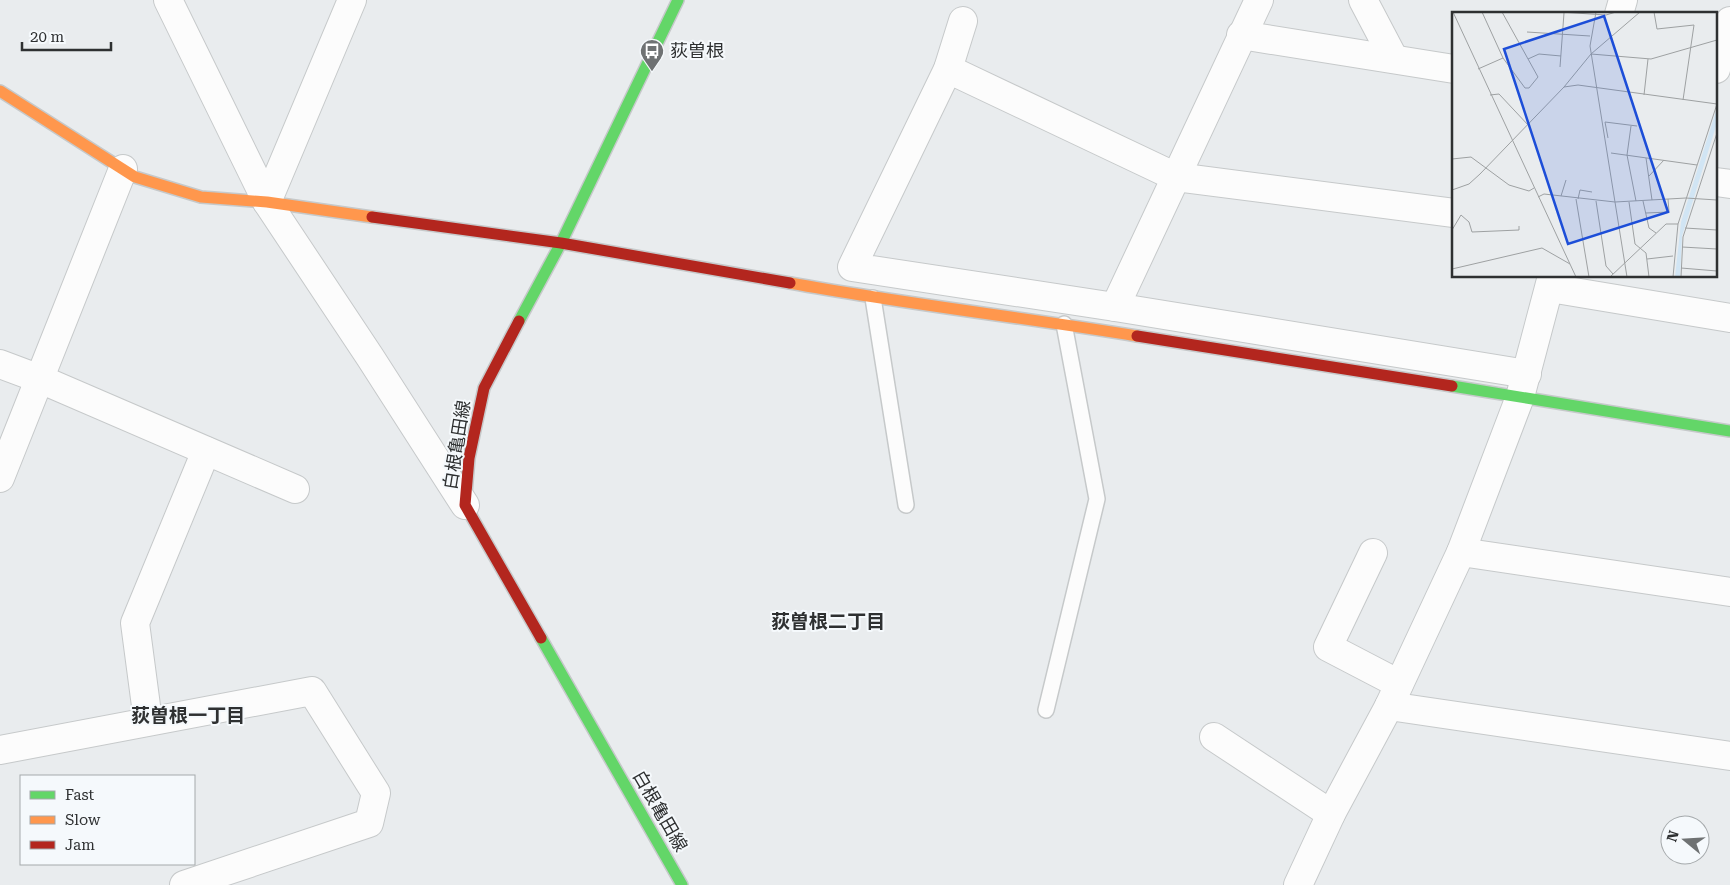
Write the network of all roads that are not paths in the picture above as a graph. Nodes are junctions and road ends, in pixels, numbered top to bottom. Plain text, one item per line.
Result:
1 (168, 0) edge
2 (352, 0) edge
3 (678, 0) edge
4 (1259, 0) edge
5 (1363, 0) edge
6 (963, 21) dead end
7 (1730, 21) edge
8 (1241, 35) junction
9 (1394, 60) junction
10 (1718, 61) edge
11 (948, 69) junction
12 (1452, 69) edge
13 (0, 91) edge
14 (123, 169) junction
15 (1176, 177) junction
16 (267, 202) junction
17 (1452, 213) edge
18 (562, 243) junction
19 (1551, 282) edge
20 (874, 298) junction
21 (1115, 307) junction
22 (1730, 318) edge
23 (1064, 324) junction
24 (0, 364) edge
25 (40, 379) junction
26 (1523, 385) junction
27 (1730, 431) edge
28 (206, 451) junction
29 (0, 478) edge
30 (295, 488) dead end
31 (465, 505) junction
32 (906, 505) dead end
33 (1461, 552) junction
34 (1373, 553) dead end
35 (1730, 592) edge
36 (1394, 695) junction
37 (1046, 710) dead end
38 (148, 721) junction
39 (1214, 737) dead end
40 (0, 750) edge
41 (1730, 756) edge
42 (1332, 814) junction
43 (184, 885) edge
44 (682, 885) edge
45 (1298, 885) edge

1 - 16 street
2 - 16 street
3 - 18 street, 白根亀田線
4 - 8 street
5 - 9 street
6 - 11 street
7 - 10 street
8 - 9 street
8 - 15 street
9 - 12 street
11 - 15 street
11 - 21 street
13 - 14 street
14 - 16 street
14 - 25 street
15 - 17 street
15 - 21 street
16 - 18 street
16 - 31 street
18 - 20 street
18 - 31 street, 白根亀田線
19 - 22 street
19 - 26 street
20 - 23 street
20 - 32 lane
21 - 26 street
23 - 26 street
23 - 37 lane
24 - 25 street
25 - 28 street
25 - 29 street
26 - 27 street
26 - 33 street
28 - 30 street
28 - 38 street
31 - 44 street, 白根亀田線
33 - 35 street
33 - 36 street
34 - 36 street
36 - 41 street
36 - 42 street
38 - 40 street
38 - 43 street
39 - 42 street
42 - 45 street

